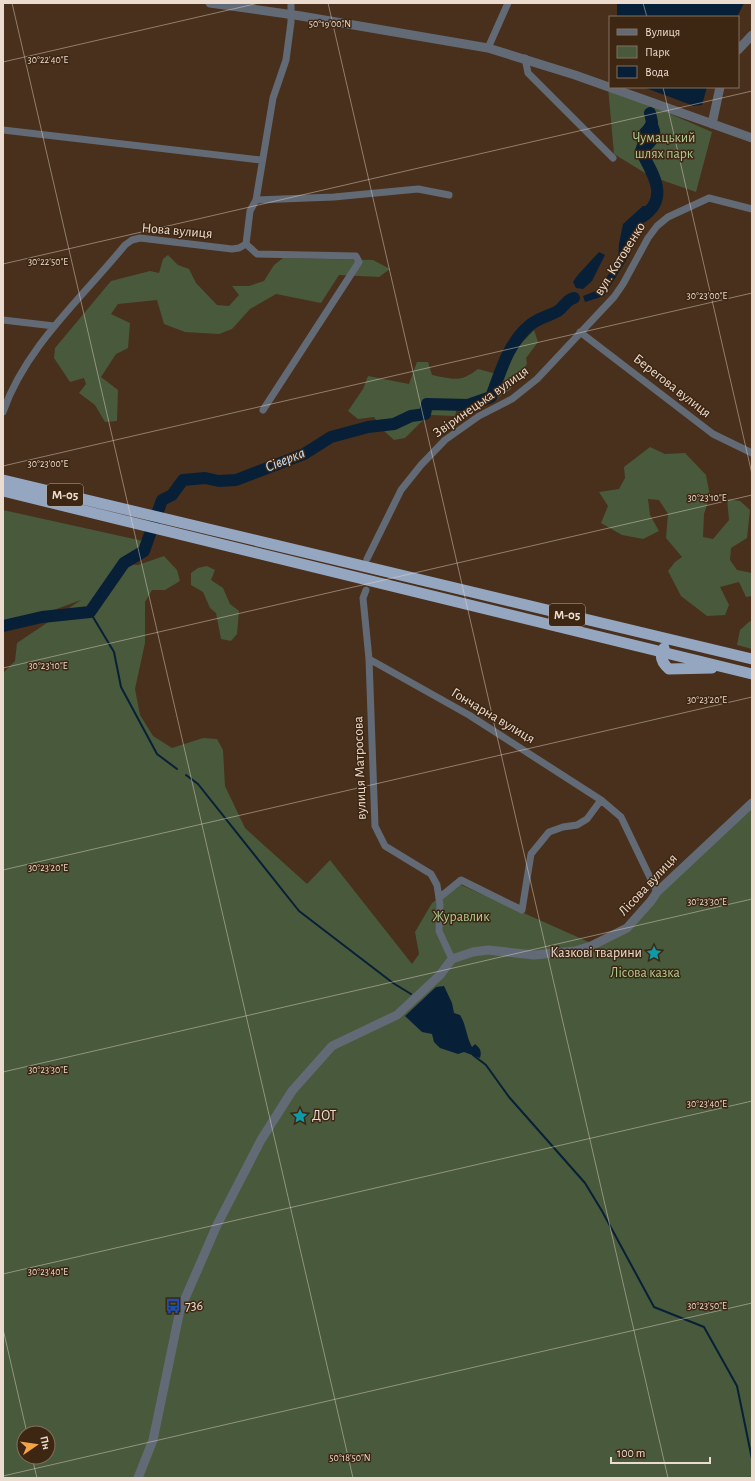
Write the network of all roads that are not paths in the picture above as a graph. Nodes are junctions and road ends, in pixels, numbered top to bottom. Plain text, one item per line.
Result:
1 (210, 3) edge
2 (291, 3) edge
3 (508, 3) edge
4 (290, 14) junction
5 (752, 35) edge
6 (488, 48) junction
7 (739, 49) edge
8 (525, 58) junction
9 (609, 88) edge
10 (610, 88) edge
11 (720, 88) edge
12 (712, 124) junction
13 (3, 130) edge
14 (752, 138) edge
15 (613, 158) dead end
16 (261, 160) junction
17 (449, 195) dead end
18 (256, 200) junction
19 (752, 209) edge
20 (246, 244) junction
21 (3, 320) edge
22 (54, 326) junction
23 (580, 332) junction
24 (263, 410) dead end
25 (3, 412) edge
26 (752, 453) edge
27 (3, 480) edge
28 (3, 491) edge
29 (367, 559) dead end
30 (366, 590) dead end
31 (720, 651) junction
32 (662, 653) junction
33 (369, 659) junction
34 (752, 659) edge
35 (752, 674) edge
36 (601, 800) junction
37 (752, 803) edge
38 (657, 892) junction
39 (439, 898) junction
40 (452, 959) junction
41 (138, 1478) edge

1 - 4 street
2 - 4 street
3 - 6 street
4 - 6 street
4 - 16 street
5 - 7 street
6 - 8 street
8 - 9 street
8 - 15 street
10 - 12 street
11 - 12 street
12 - 14 street
13 - 16 street
16 - 18 street
17 - 18 street
18 - 20 street
19 - 23 street, вул. Котовенко
20 - 22 street, Нова вулиця
20 - 24 street
21 - 22 street
22 - 25 street, Нова вулиця
23 - 26 street, Берегова вулиця
23 - 29 street, Звіринецька вулиця
27 - 31 highway, М-05
28 - 32 highway, М-05
30 - 33 street, вулиця Матросова
31 - 32 highway
31 - 34 highway, М-05
32 - 35 highway
33 - 36 street, Гончарна вулиця
33 - 39 street, вулиця Матросова
36 - 38 street, Гончарна вулиця
36 - 39 street
37 - 38 street, Лісова вулиця
38 - 40 street, Лісова вулиця
39 - 40 street, вулиця Матросова
40 - 41 street

